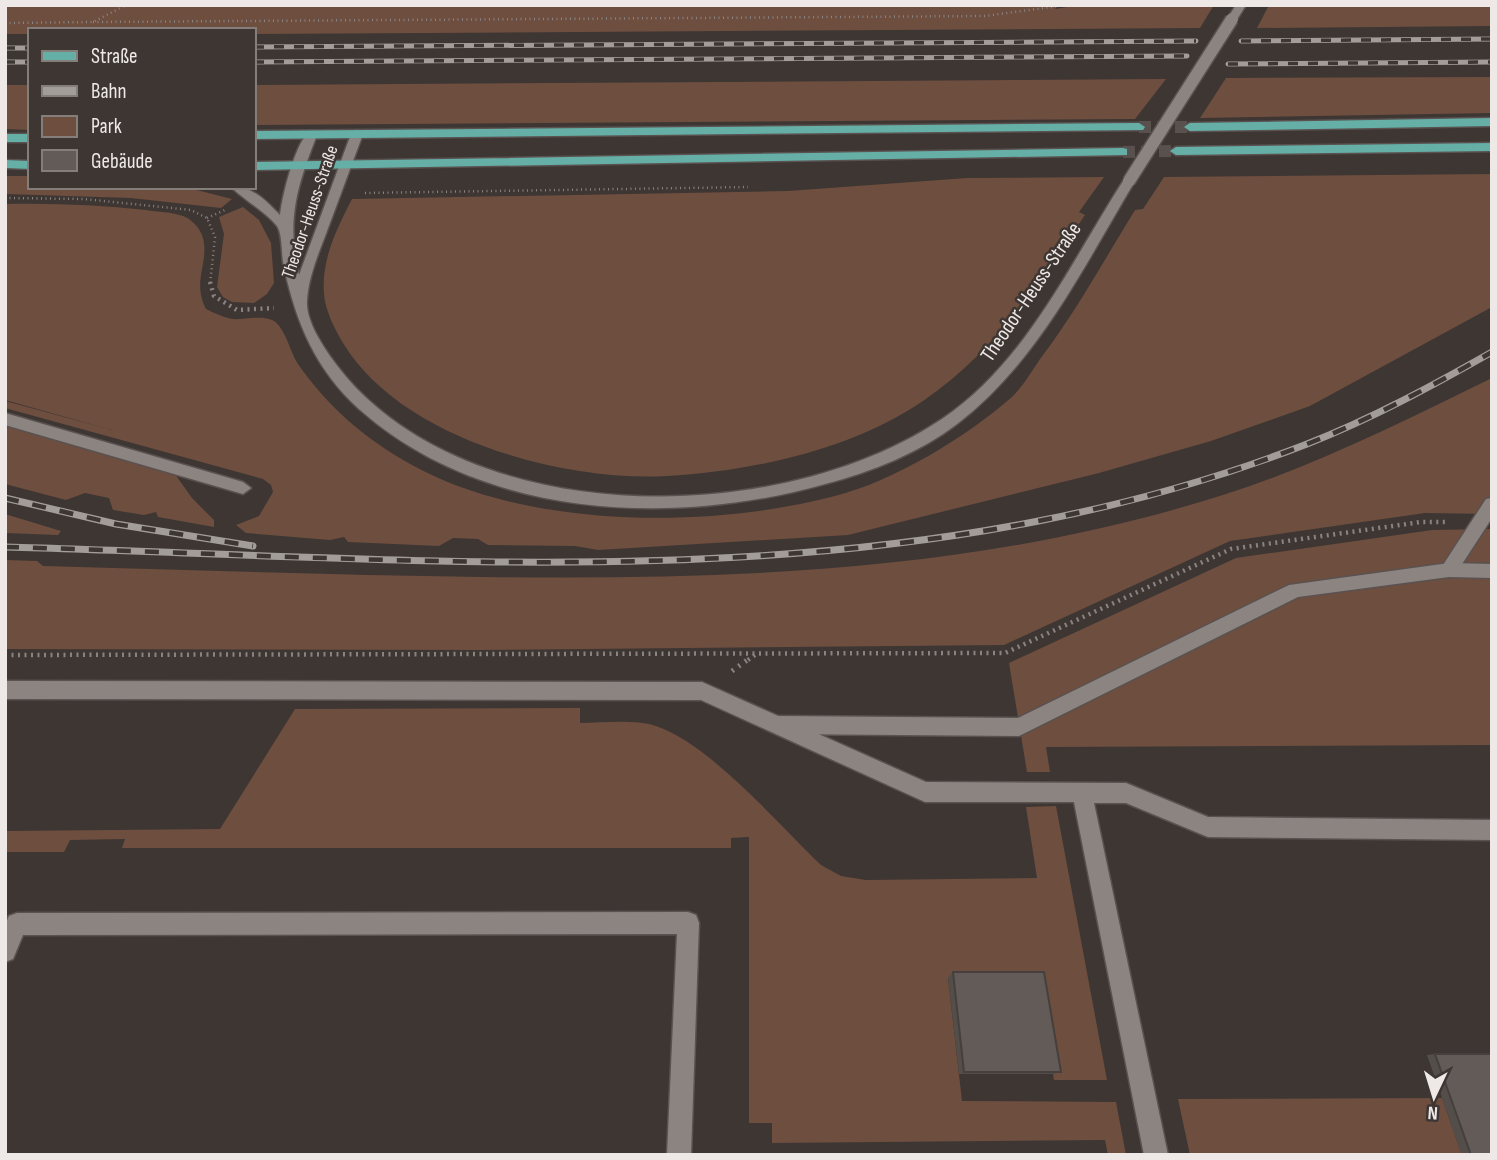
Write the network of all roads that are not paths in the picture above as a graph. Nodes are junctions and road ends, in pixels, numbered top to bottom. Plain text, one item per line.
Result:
1 (1241, 5) edge
2 (1492, 122) edge
3 (1139, 127) tunnel mouth
4 (1190, 127) tunnel mouth
5 (357, 134) junction
6 (256, 135) edge
7 (311, 135) junction
8 (5, 138) edge
9 (28, 138) edge
10 (1492, 147) edge
11 (1175, 151) tunnel mouth
12 (1123, 152) tunnel mouth
13 (5, 164) edge
14 (28, 165) edge
15 (299, 165) junction
16 (347, 165) junction
17 (256, 166) edge
18 (240, 189) edge
19 (286, 228) junction
20 (299, 304) junction
21 (5, 419) edge
22 (243, 488) dead end
23 (1492, 504) edge
24 (1449, 570) junction
25 (1492, 570) edge
26 (5, 690) edge
27 (778, 725) junction
28 (1082, 793) junction
29 (1492, 830) edge
30 (5, 951) edge
31 (679, 1155) edge
32 (1156, 1155) edge

1 - 20 street, Theodor-Heuss-Straße, bridge
2 - 4 main road
3 - 5 main road
5 - 7 main road
5 - 16 street, Theodor-Heuss-Straße
6 - 7 main road
7 - 15 street, Theodor-Heuss-Straße
8 - 9 main road
10 - 11 main road
12 - 16 main road
13 - 14 main road
15 - 16 main road
15 - 17 main road
15 - 19 street, Theodor-Heuss-Straße
16 - 20 street, Theodor-Heuss-Straße
18 - 19 street
19 - 20 street, Theodor-Heuss-Straße
21 - 22 street
23 - 24 street
24 - 25 street
24 - 27 street
26 - 27 street
27 - 28 street
28 - 29 street
28 - 32 street
30 - 31 street

